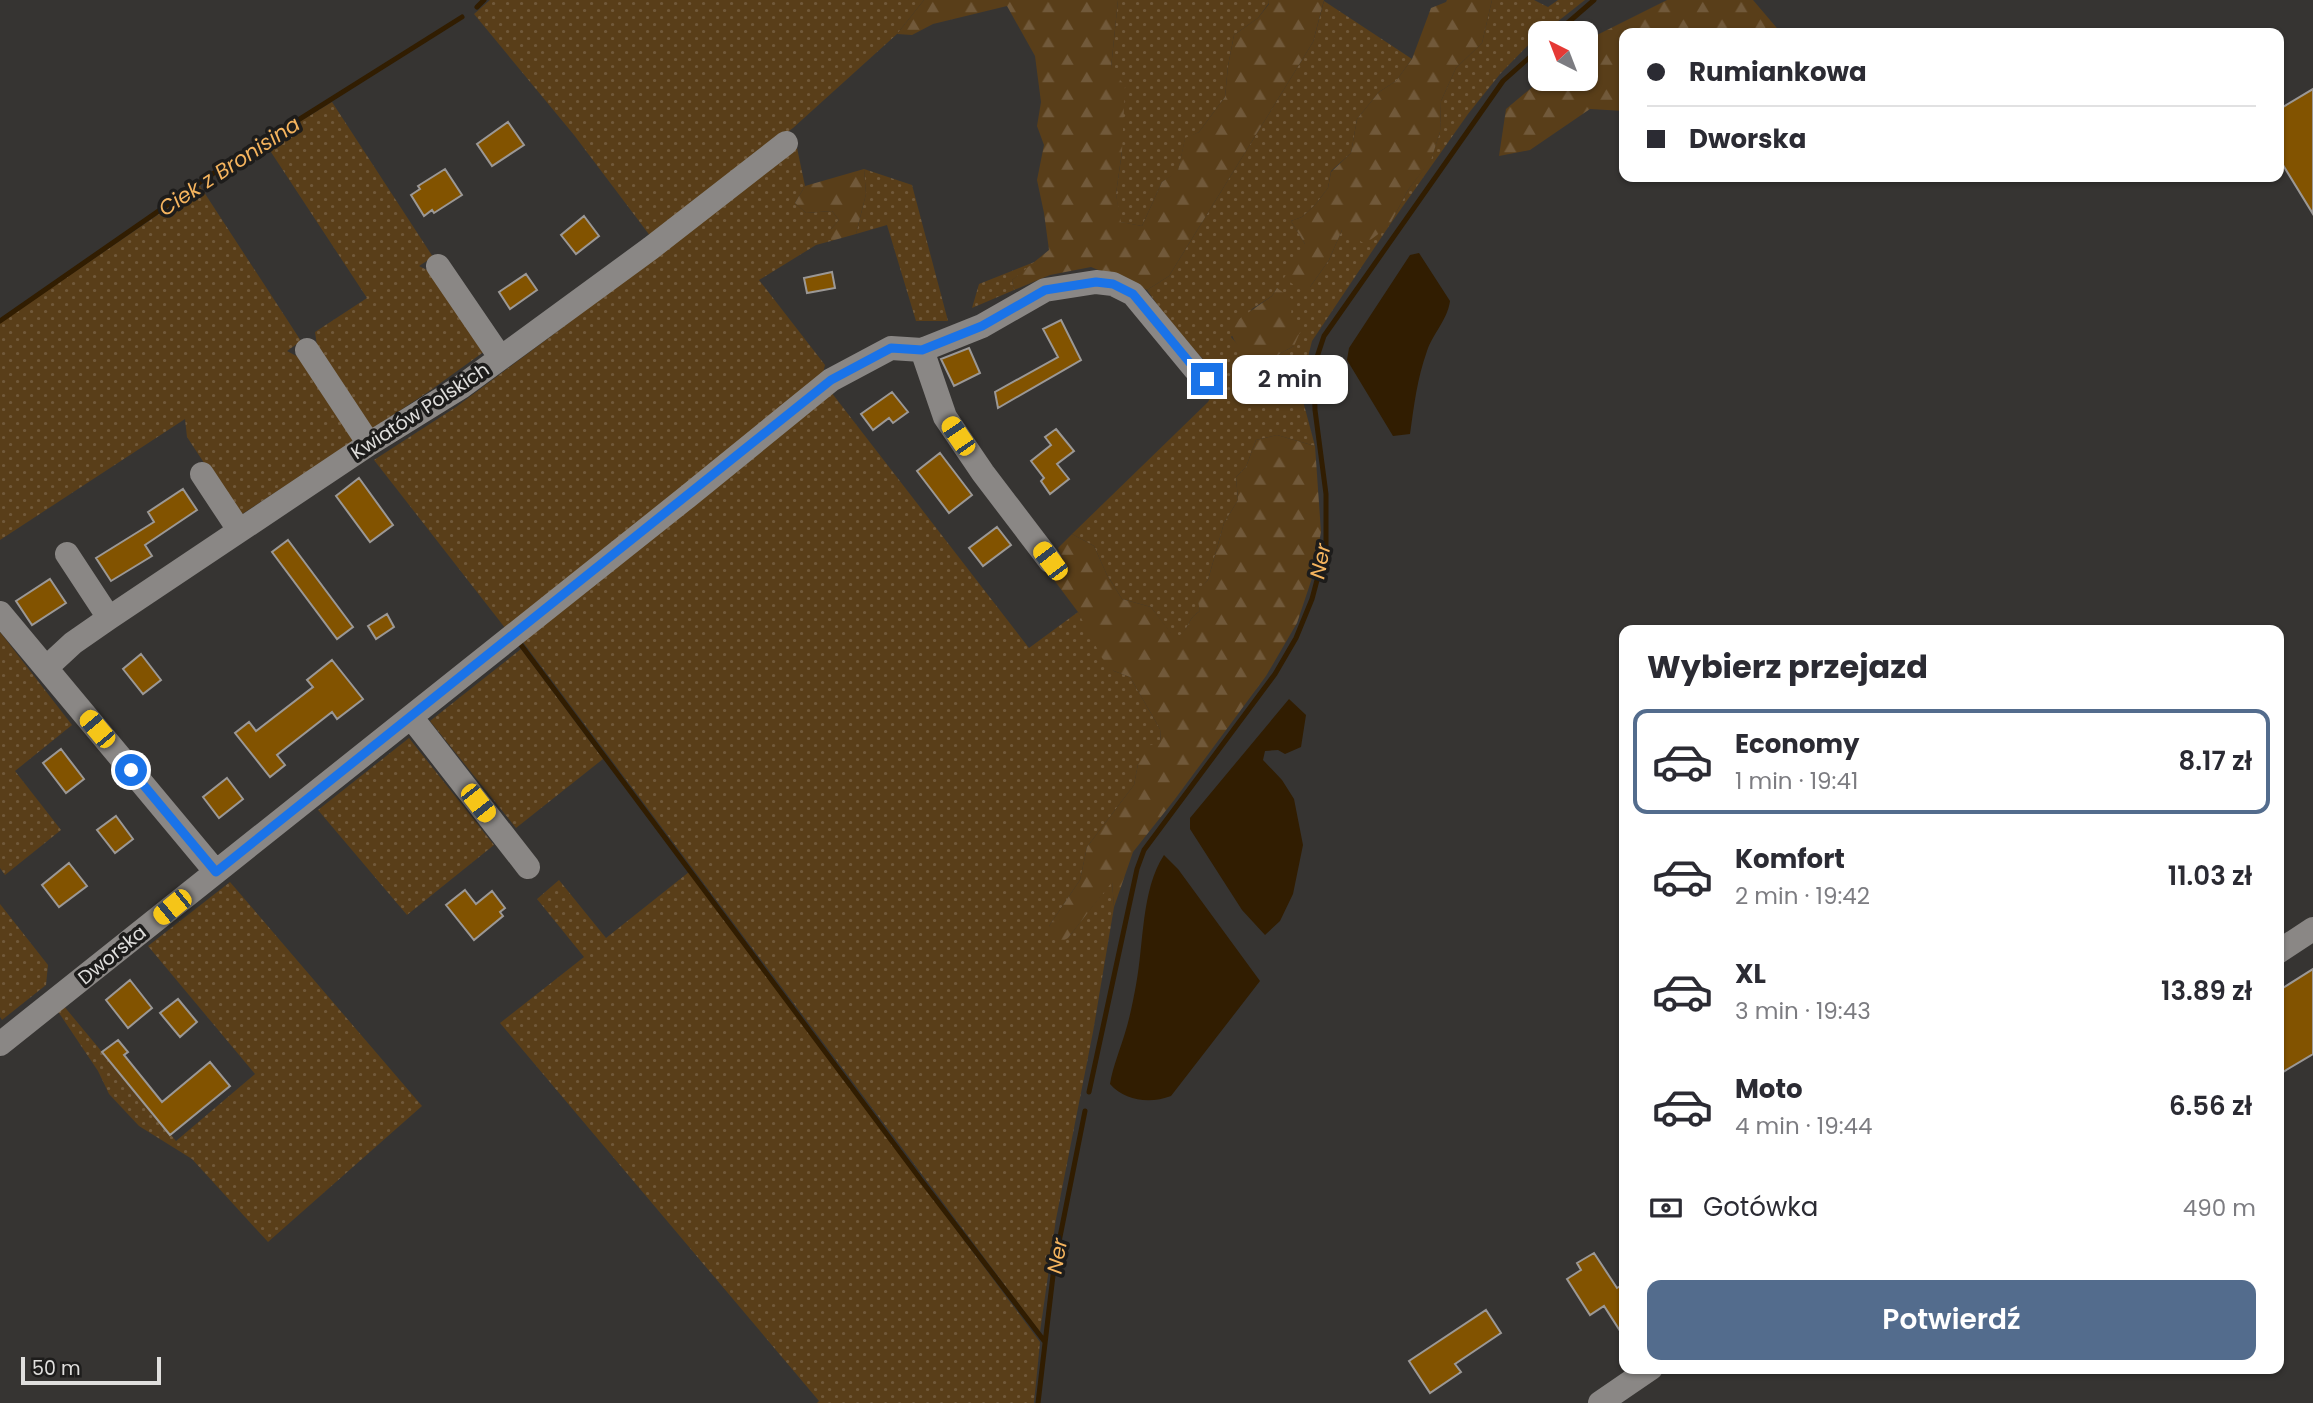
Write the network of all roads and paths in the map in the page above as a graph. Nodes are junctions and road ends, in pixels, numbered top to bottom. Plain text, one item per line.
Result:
1 (786, 143) dead end
2 (438, 266) dead end
3 (307, 350) dead end
4 (922, 350) junction
5 (500, 357) junction
6 (1207, 379) dead end
7 (369, 444) junction
8 (202, 474) dead end
9 (239, 530) junction
10 (67, 554) dead end
11 (1050, 561) dead end
12 (0, 614) edge
13 (109, 618) junction
14 (46, 668) junction
15 (411, 717) junction
16 (528, 867) dead end
17 (216, 872) junction
18 (2313, 929) edge
19 (2284, 948) edge
20 (0, 1044) edge
21 (1642, 1374) edge
22 (1600, 1403) edge

1 - 5 street, Kwiatów Polskich
2 - 5 street
3 - 7 street
4 - 6 street, Dworska
4 - 11 street
4 - 15 street, Dworska
5 - 7 street, Kwiatów Polskich
7 - 9 street, Kwiatów Polskich
8 - 9 street
9 - 13 street, Kwiatów Polskich
10 - 13 street
12 - 14 street
13 - 14 street, Kwiatów Polskich
14 - 17 street
15 - 16 street
15 - 17 street, Dworska
17 - 20 street, Dworska
18 - 19 street
21 - 22 street

